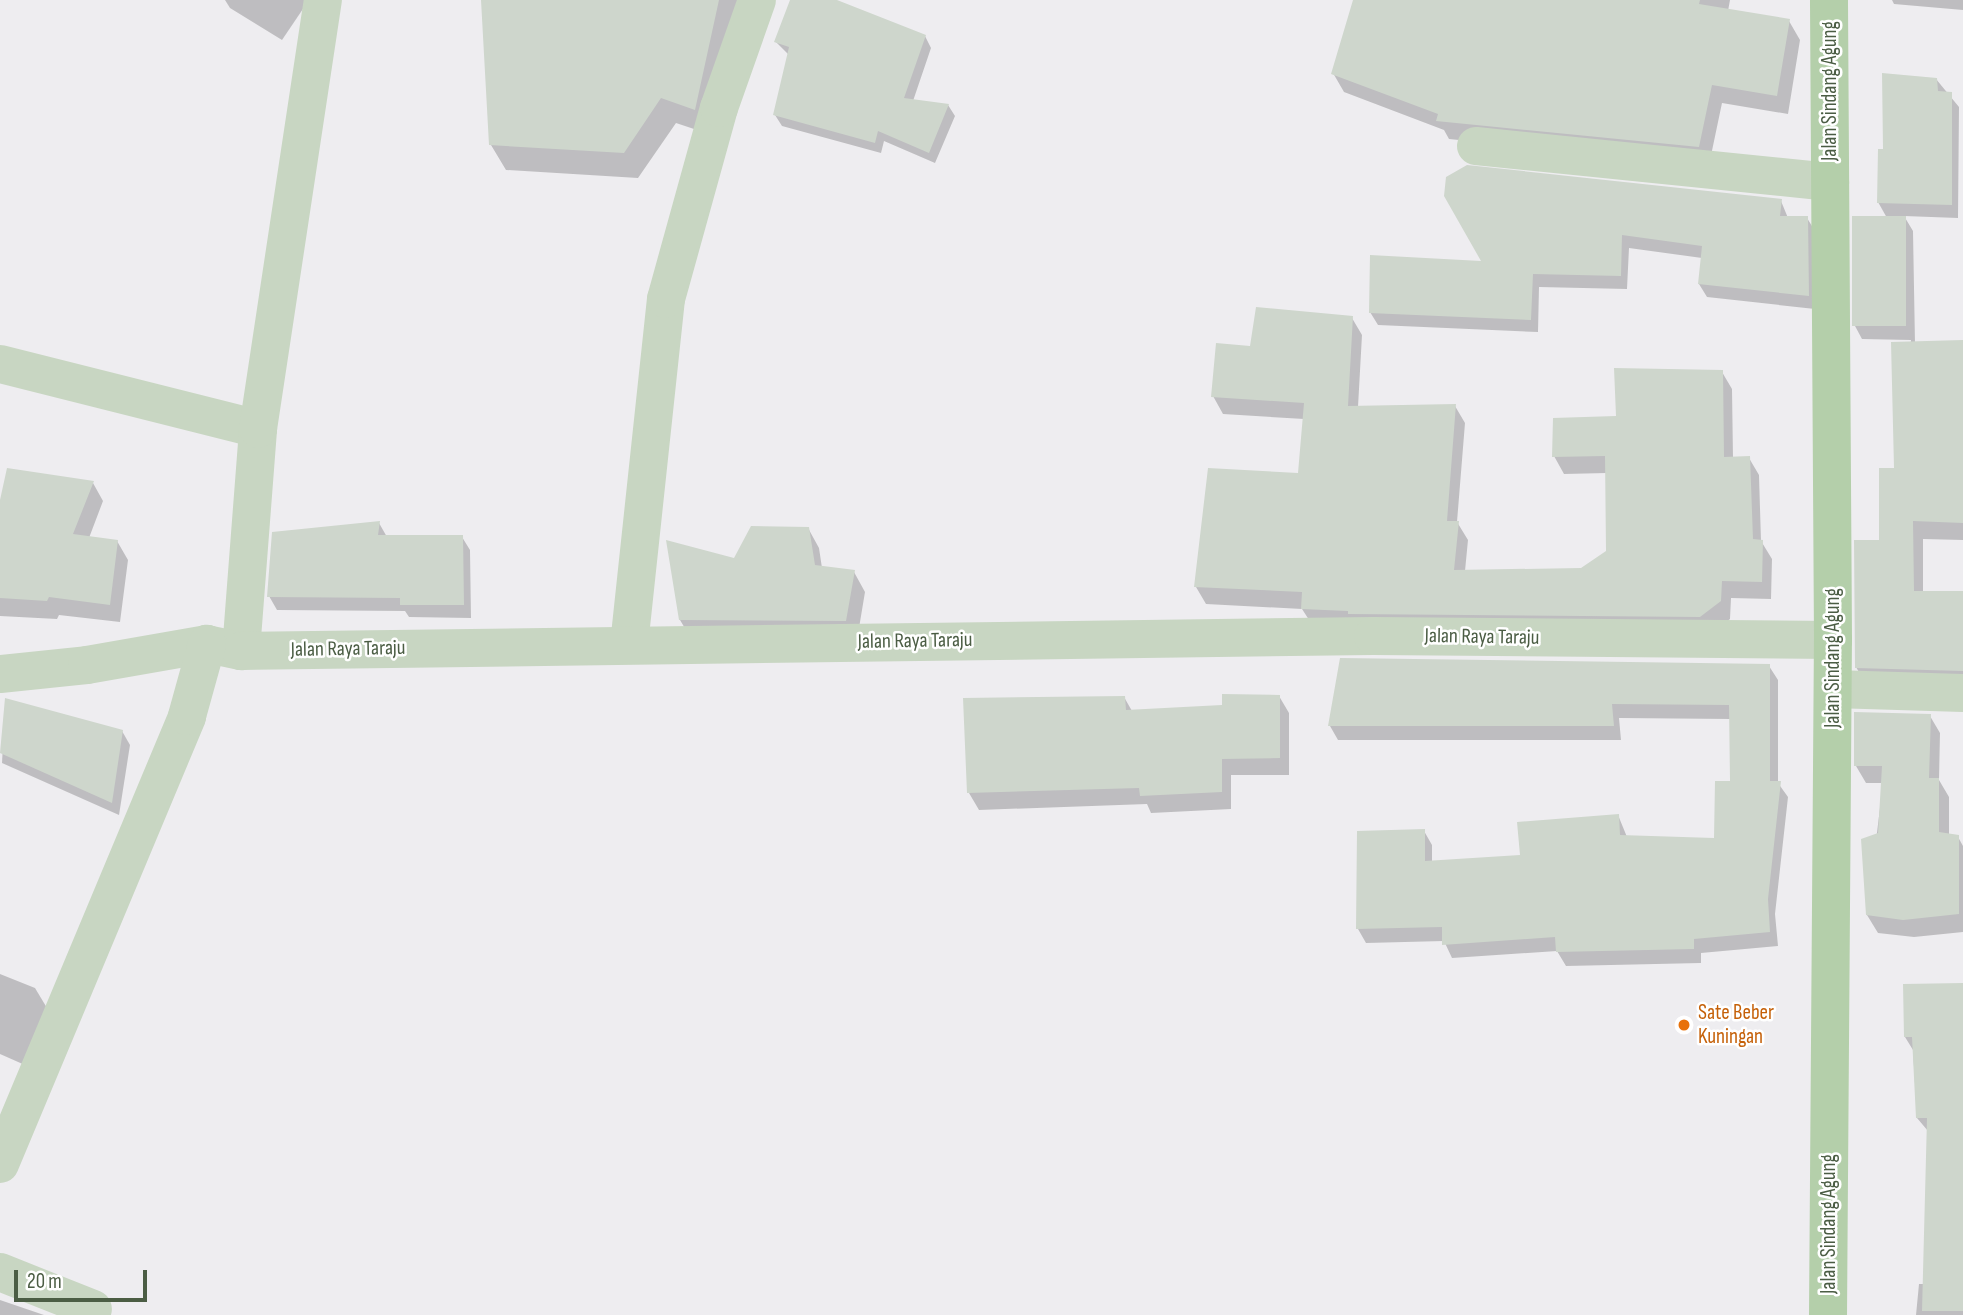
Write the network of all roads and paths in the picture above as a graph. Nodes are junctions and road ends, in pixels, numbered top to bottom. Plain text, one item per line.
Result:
1 (323, 0) edge
2 (757, 0) edge
3 (1829, 0) edge
4 (1476, 146) dead end
5 (1830, 182) junction
6 (0, 364) edge
7 (258, 429) junction
8 (1833, 640) junction
9 (629, 645) junction
10 (224, 648) junction
11 (0, 674) edge
12 (1833, 689) junction
13 (1963, 692) edge
14 (0, 1164) edge
15 (0, 1272) edge
16 (93, 1308) dead end
17 (1828, 1315) edge

1 - 7 street
2 - 9 street
3 - 5 main road, Jalan Sindang Agung
4 - 5 street
5 - 8 main road, Jalan Sindang Agung
6 - 7 street
7 - 10 street
8 - 9 street, Jalan Raya Taraju
8 - 12 main road, Jalan Sindang Agung
9 - 10 street, Jalan Raya Taraju
10 - 11 street, Jalan Raya Taraju
10 - 14 street
12 - 13 street
12 - 17 main road, Jalan Sindang Agung
15 - 16 street

